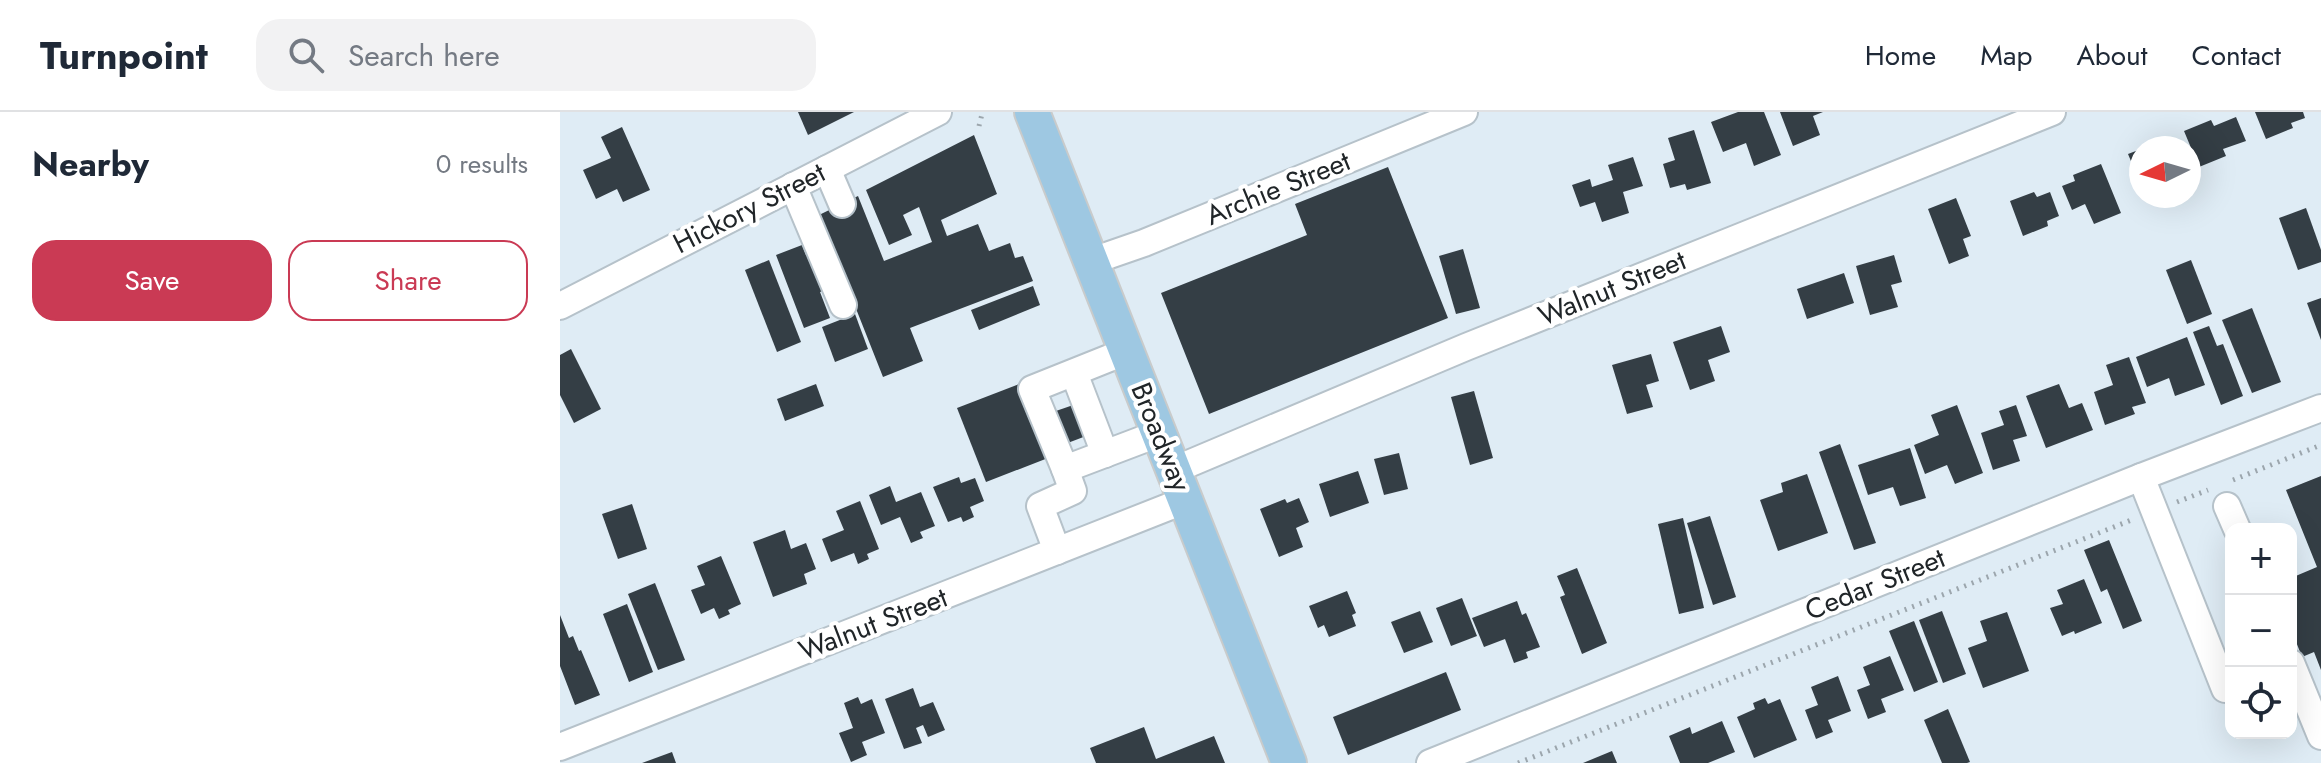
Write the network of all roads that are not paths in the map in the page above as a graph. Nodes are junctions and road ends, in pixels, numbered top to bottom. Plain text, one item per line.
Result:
1 (938, 112) edge
2 (1032, 112) edge
3 (1464, 112) edge
4 (2052, 112) edge
5 (827, 169) junction
6 (793, 186) junction
7 (842, 204) dead end
8 (1092, 261) junction
9 (843, 305) dead end
10 (560, 306) edge
11 (1127, 351) junction
12 (1074, 373) junction
13 (2321, 408) edge
14 (1160, 433) junction
15 (1105, 454) junction
16 (1065, 469) junction
17 (2141, 477) junction
18 (1180, 485) junction
19 (1057, 551) junction
20 (2293, 667) edge
21 (2225, 689) edge
22 (2321, 736) edge
23 (560, 747) edge
24 (1289, 763) edge
25 (1430, 763) edge

1 - 5 street, Hickory Street
2 - 8 main road, Broadway
3 - 8 street, Archie Street
4 - 18 street, Walnut Street
5 - 6 street, Hickory Street
5 - 7 street
6 - 9 street
6 - 10 street, Hickory Street
8 - 11 main road, Broadway
11 - 12 street
11 - 14 main road, Broadway
12 - 15 street
12 - 16 street
13 - 17 street, Cedar Street
14 - 15 street
14 - 18 main road, Broadway
15 - 16 street
16 - 19 street
17 - 21 street
17 - 25 street, Cedar Street
18 - 19 street, Walnut Street
18 - 24 main road, Broadway
19 - 23 street, Walnut Street
20 - 22 street

